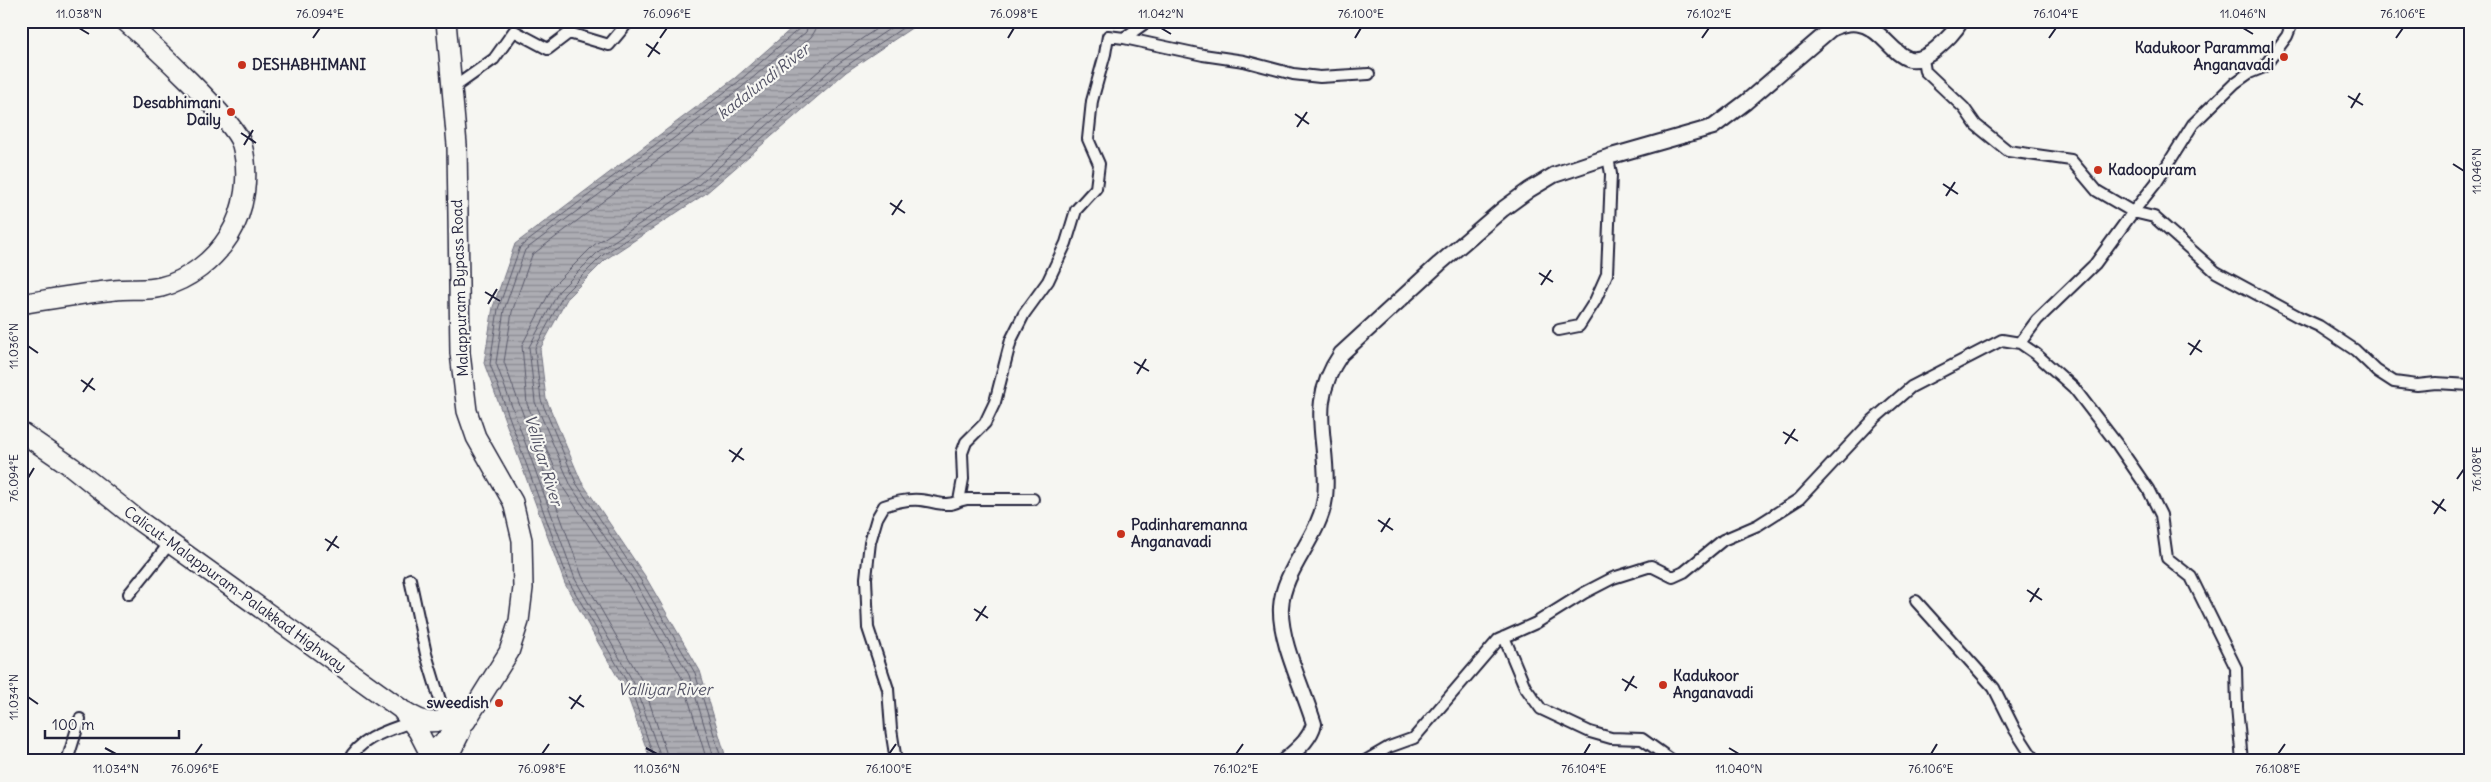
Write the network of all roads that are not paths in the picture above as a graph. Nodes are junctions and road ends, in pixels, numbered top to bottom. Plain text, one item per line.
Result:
1 (125, 21) edge
2 (435, 21) edge
3 (446, 21) edge
4 (629, 21) edge
5 (1148, 21) edge
6 (1961, 21) edge
7 (2293, 21) edge
8 (1842, 22) edge
9 (1124, 38) junction
10 (1923, 59) junction
11 (1369, 74) dead end
12 (453, 88) junction
13 (1608, 157) junction
14 (2133, 212) junction
15 (21, 304) edge
16 (1559, 330) dead end
17 (2020, 343) junction
18 (2470, 385) edge
19 (21, 432) edge
20 (1034, 499) dead end
21 (959, 501) junction
22 (170, 543) junction
23 (410, 579) dead end
24 (129, 594) dead end
25 (1916, 601) dead end
26 (1504, 637) junction
27 (406, 715) junction
28 (80, 719) dead end
29 (456, 719) junction
30 (428, 751) edge
31 (67, 761) edge
32 (348, 761) edge
33 (446, 761) edge
34 (896, 761) edge
35 (1284, 761) edge
36 (1365, 761) edge
37 (1673, 761) edge
38 (2035, 761) edge
39 (2242, 761) edge

1 - 15 highway
2 - 29 highway, Malappuram Bypass Road
3 - 12 highway, Malappuram Bypass Road
4 - 12 street
5 - 9 street
6 - 10 main road
7 - 14 street
8 - 10 main road
8 - 13 main road
9 - 11 street
9 - 21 street
10 - 14 street
12 - 29 highway, Malappuram Bypass Road
13 - 16 street
13 - 35 main road
14 - 17 street
14 - 18 street
17 - 26 street
17 - 39 street
19 - 22 highway, Calicut-Malappuram-Palakkad Highway
20 - 21 street
21 - 34 street
22 - 24 street
22 - 27 highway, Calicut-Malappuram-Palakkad Highway
23 - 29 street
25 - 38 street
26 - 36 street
26 - 37 street
27 - 29 highway
27 - 30 highway, Calicut-Malappuram-Palakkad Highway
27 - 32 street
28 - 31 street
29 - 30 highway, Malappuram Bypass Road
29 - 33 highway

